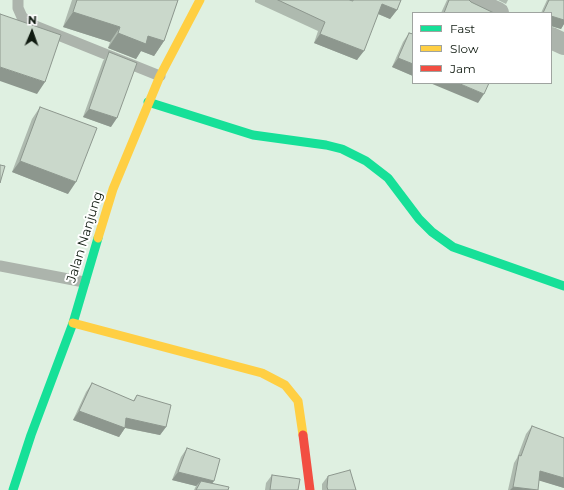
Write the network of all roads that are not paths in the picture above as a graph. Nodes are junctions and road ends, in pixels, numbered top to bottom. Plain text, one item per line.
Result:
1 (18, 0) edge
2 (200, 0) edge
3 (470, 0) edge
4 (496, 12) edge
5 (552, 38) edge
6 (564, 44) edge
7 (160, 76) junction
8 (148, 102) junction
9 (0, 266) edge
10 (84, 282) junction
11 (564, 286) edge
12 (73, 323) junction
13 (13, 490) edge
14 (310, 490) edge

1 - 7 lane
2 - 7 street, Jalan Nanjung
3 - 4 street
5 - 6 street
7 - 8 street, Jalan Nanjung
8 - 10 street, Jalan Nanjung
8 - 11 street
9 - 10 lane
10 - 12 street, Jalan Nanjung
12 - 13 street, Jalan Nanjung
12 - 14 street

